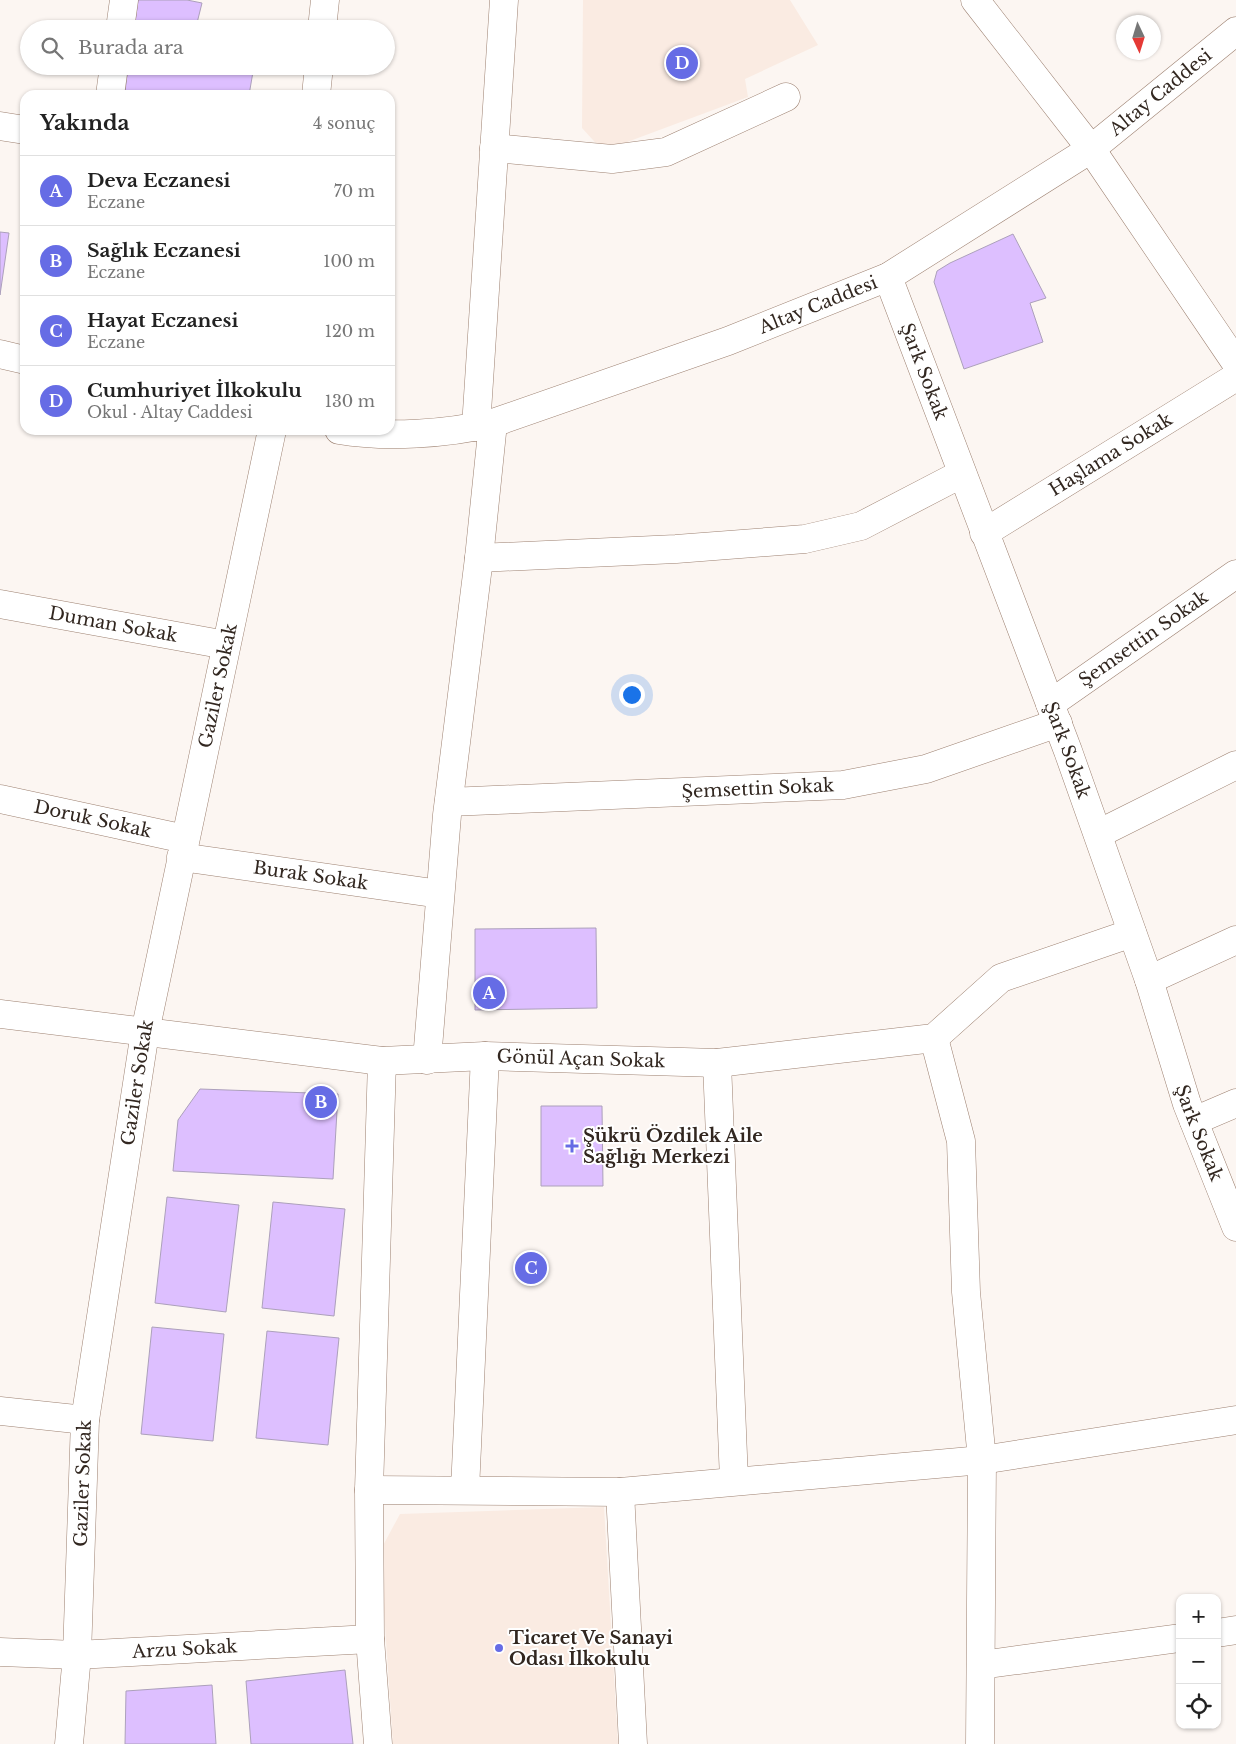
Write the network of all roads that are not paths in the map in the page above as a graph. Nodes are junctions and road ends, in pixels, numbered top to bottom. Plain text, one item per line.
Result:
1 (124, 0) edge
2 (325, 0) edge
3 (504, 0) edge
4 (975, 0) edge
5 (121, 20) edge
6 (323, 20) edge
7 (1236, 31) edge
8 (113, 75) edge
9 (318, 75) edge
10 (111, 90) edge
11 (317, 90) edge
12 (786, 97) dead end
13 (0, 126) edge
14 (20, 129) edge
15 (494, 148) junction
16 (1091, 149) junction
17 (888, 277) junction
18 (0, 354) edge
19 (20, 359) edge
20 (1236, 363) edge
21 (1236, 377) edge
22 (485, 425) junction
23 (395, 432) edge
24 (271, 435) edge
25 (961, 474) junction
26 (984, 534) junction
27 (479, 558) junction
28 (1236, 574) edge
29 (0, 604) edge
30 (226, 645) junction
31 (1054, 714) junction
32 (1236, 765) edge
33 (0, 799) edge
34 (449, 802) junction
35 (1098, 834) junction
36 (183, 848) junction
37 (440, 894) junction
38 (1132, 933) junction
39 (1236, 940) edge
40 (1149, 980) junction
41 (0, 1014) edge
42 (145, 1032) junction
43 (934, 1038) junction
44 (485, 1056) junction
45 (382, 1060) junction
46 (427, 1060) junction
47 (717, 1063) junction
48 (1236, 1103) edge
49 (1194, 1121) junction
50 (1236, 1227) edge
51 (0, 1411) edge
52 (85, 1420) junction
53 (1236, 1420) edge
54 (982, 1460) junction
55 (734, 1480) junction
56 (369, 1490) junction
57 (465, 1490) junction
58 (620, 1492) junction
59 (1236, 1630) edge
60 (1221, 1632) edge
61 (370, 1639) junction
62 (1176, 1639) edge
63 (0, 1652) edge
64 (77, 1655) junction
65 (981, 1665) junction
66 (68, 1744) edge
67 (378, 1744) edge
68 (633, 1744) edge
69 (980, 1744) edge

1 - 5 street
2 - 6 street
3 - 15 street
4 - 16 street
7 - 16 street, Altay Caddesi
8 - 10 street
9 - 11 street
12 - 15 street
13 - 14 street
15 - 22 street
16 - 17 street, Altay Caddesi
16 - 20 street
17 - 22 street, Altay Caddesi
17 - 25 street, Şark Sokak
18 - 19 street
21 - 26 street, Haşlama Sokak
22 - 23 street, Altay Caddesi
22 - 27 street
24 - 30 street, Gaziler Sokak
25 - 26 street, Şark Sokak
25 - 27 street
26 - 31 street, Şark Sokak
27 - 34 street
28 - 31 street, Şemsettin Sokak
29 - 30 street, Duman Sokak
30 - 36 street, Gaziler Sokak
31 - 34 street, Şemsettin Sokak
31 - 35 street, Şark Sokak
32 - 35 street
33 - 36 street, Doruk Sokak
34 - 37 street
35 - 38 street, Şark Sokak
36 - 37 street, Burak Sokak
36 - 42 street, Gaziler Sokak
37 - 46 street
38 - 40 street, Şark Sokak
38 - 43 street
39 - 40 street
40 - 49 street, Şark Sokak
41 - 42 street, Gönül Açan Sokak
42 - 45 street, Gönül Açan Sokak
42 - 52 street, Gaziler Sokak
43 - 47 street, Gönül Açan Sokak
43 - 54 street
44 - 46 street, Gönül Açan Sokak
44 - 47 street, Gönül Açan Sokak
44 - 57 street
45 - 46 street, Gönül Açan Sokak
45 - 56 street
47 - 55 street
48 - 49 street
49 - 50 street, Şark Sokak
51 - 52 street
52 - 64 street, Gaziler Sokak
53 - 54 street
54 - 55 street
54 - 65 street
55 - 58 street
56 - 57 street
56 - 61 street
57 - 58 street
58 - 68 street
59 - 60 street
61 - 64 street, Arzu Sokak
61 - 67 street
62 - 65 street
63 - 64 street, Arzu Sokak
64 - 66 street, Gaziler Sokak
65 - 69 street

